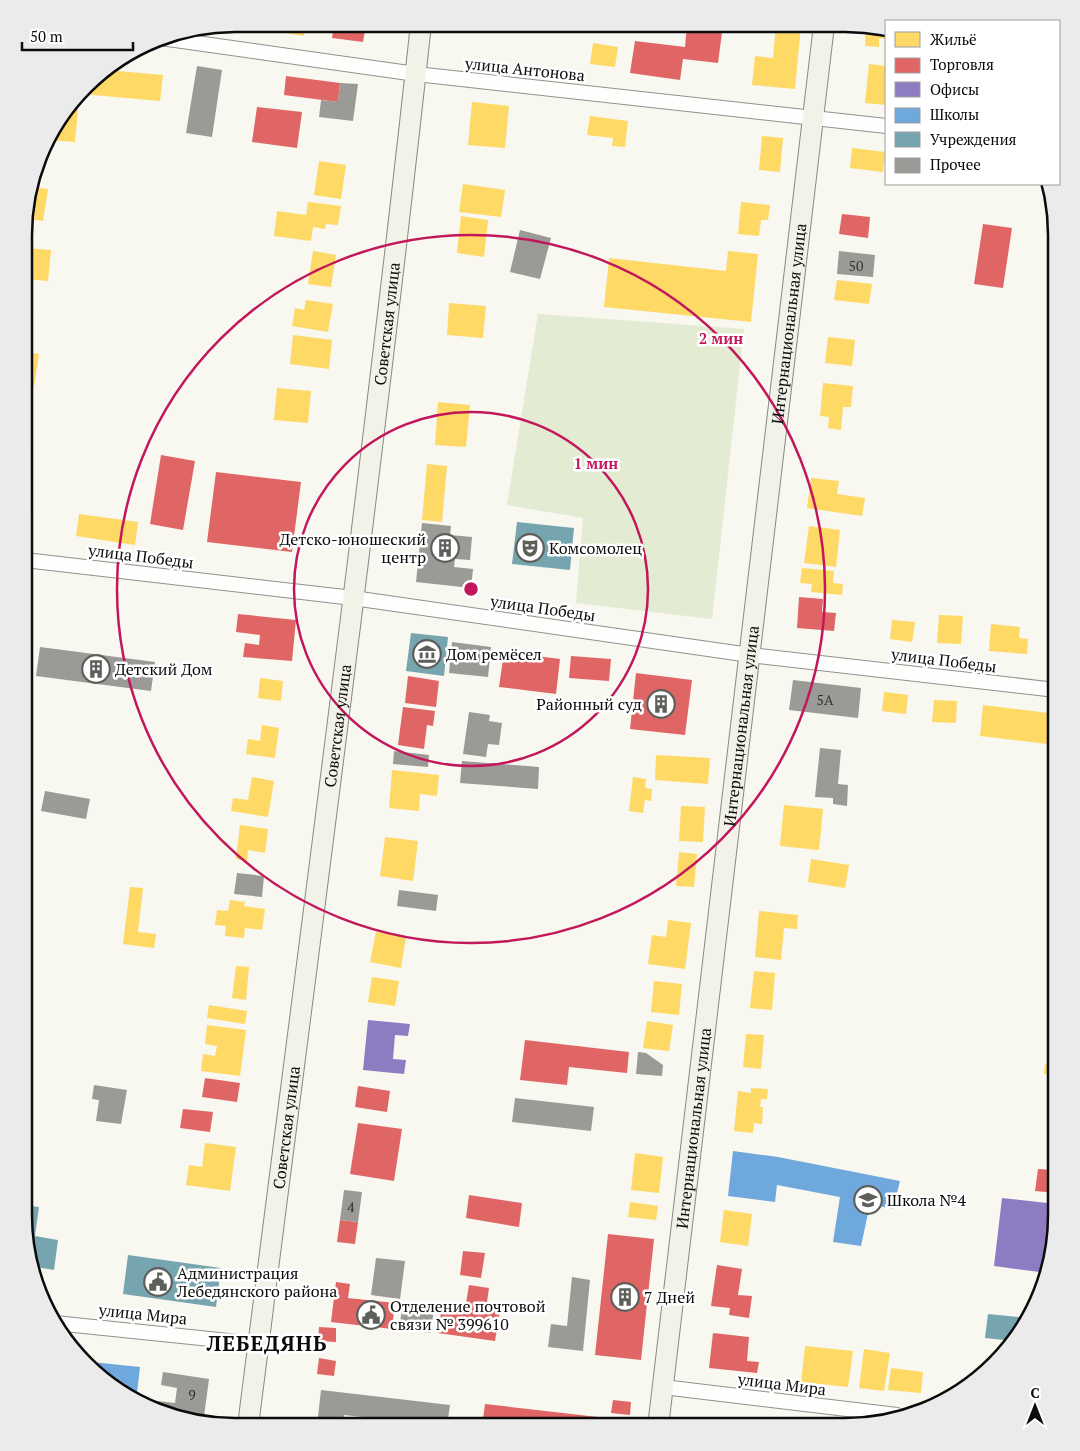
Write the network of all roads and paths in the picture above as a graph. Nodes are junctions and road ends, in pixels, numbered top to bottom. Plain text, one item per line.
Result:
1 (420, 32) edge
2 (823, 32) edge
3 (179, 40) edge
4 (416, 74) junction
5 (813, 118) junction
6 (885, 126) edge
7 (32, 561) edge
8 (353, 598) junction
9 (750, 655) junction
10 (1048, 689) edge
11 (64, 1324) edge
12 (258, 1344) junction
13 (663, 1388) junction
14 (888, 1414) edge
15 (249, 1418) edge
16 (659, 1418) edge

1 - 4 main road, Советская улица
2 - 5 main road, Интернациональная улица
3 - 4 street, улица Антонова
4 - 5 street, улица Антонова
4 - 8 main road, Советская улица
5 - 6 street, улица Антонова
5 - 9 main road, Интернациональная улица
7 - 8 street, улица Победы
8 - 9 street, улица Победы
8 - 12 main road, Советская улица
9 - 10 street, улица Победы
9 - 13 main road, Интернациональная улица
11 - 12 street, улица Мира
12 - 15 main road, Советская улица
13 - 14 street, улица Мира
13 - 16 main road, Интернациональная улица

